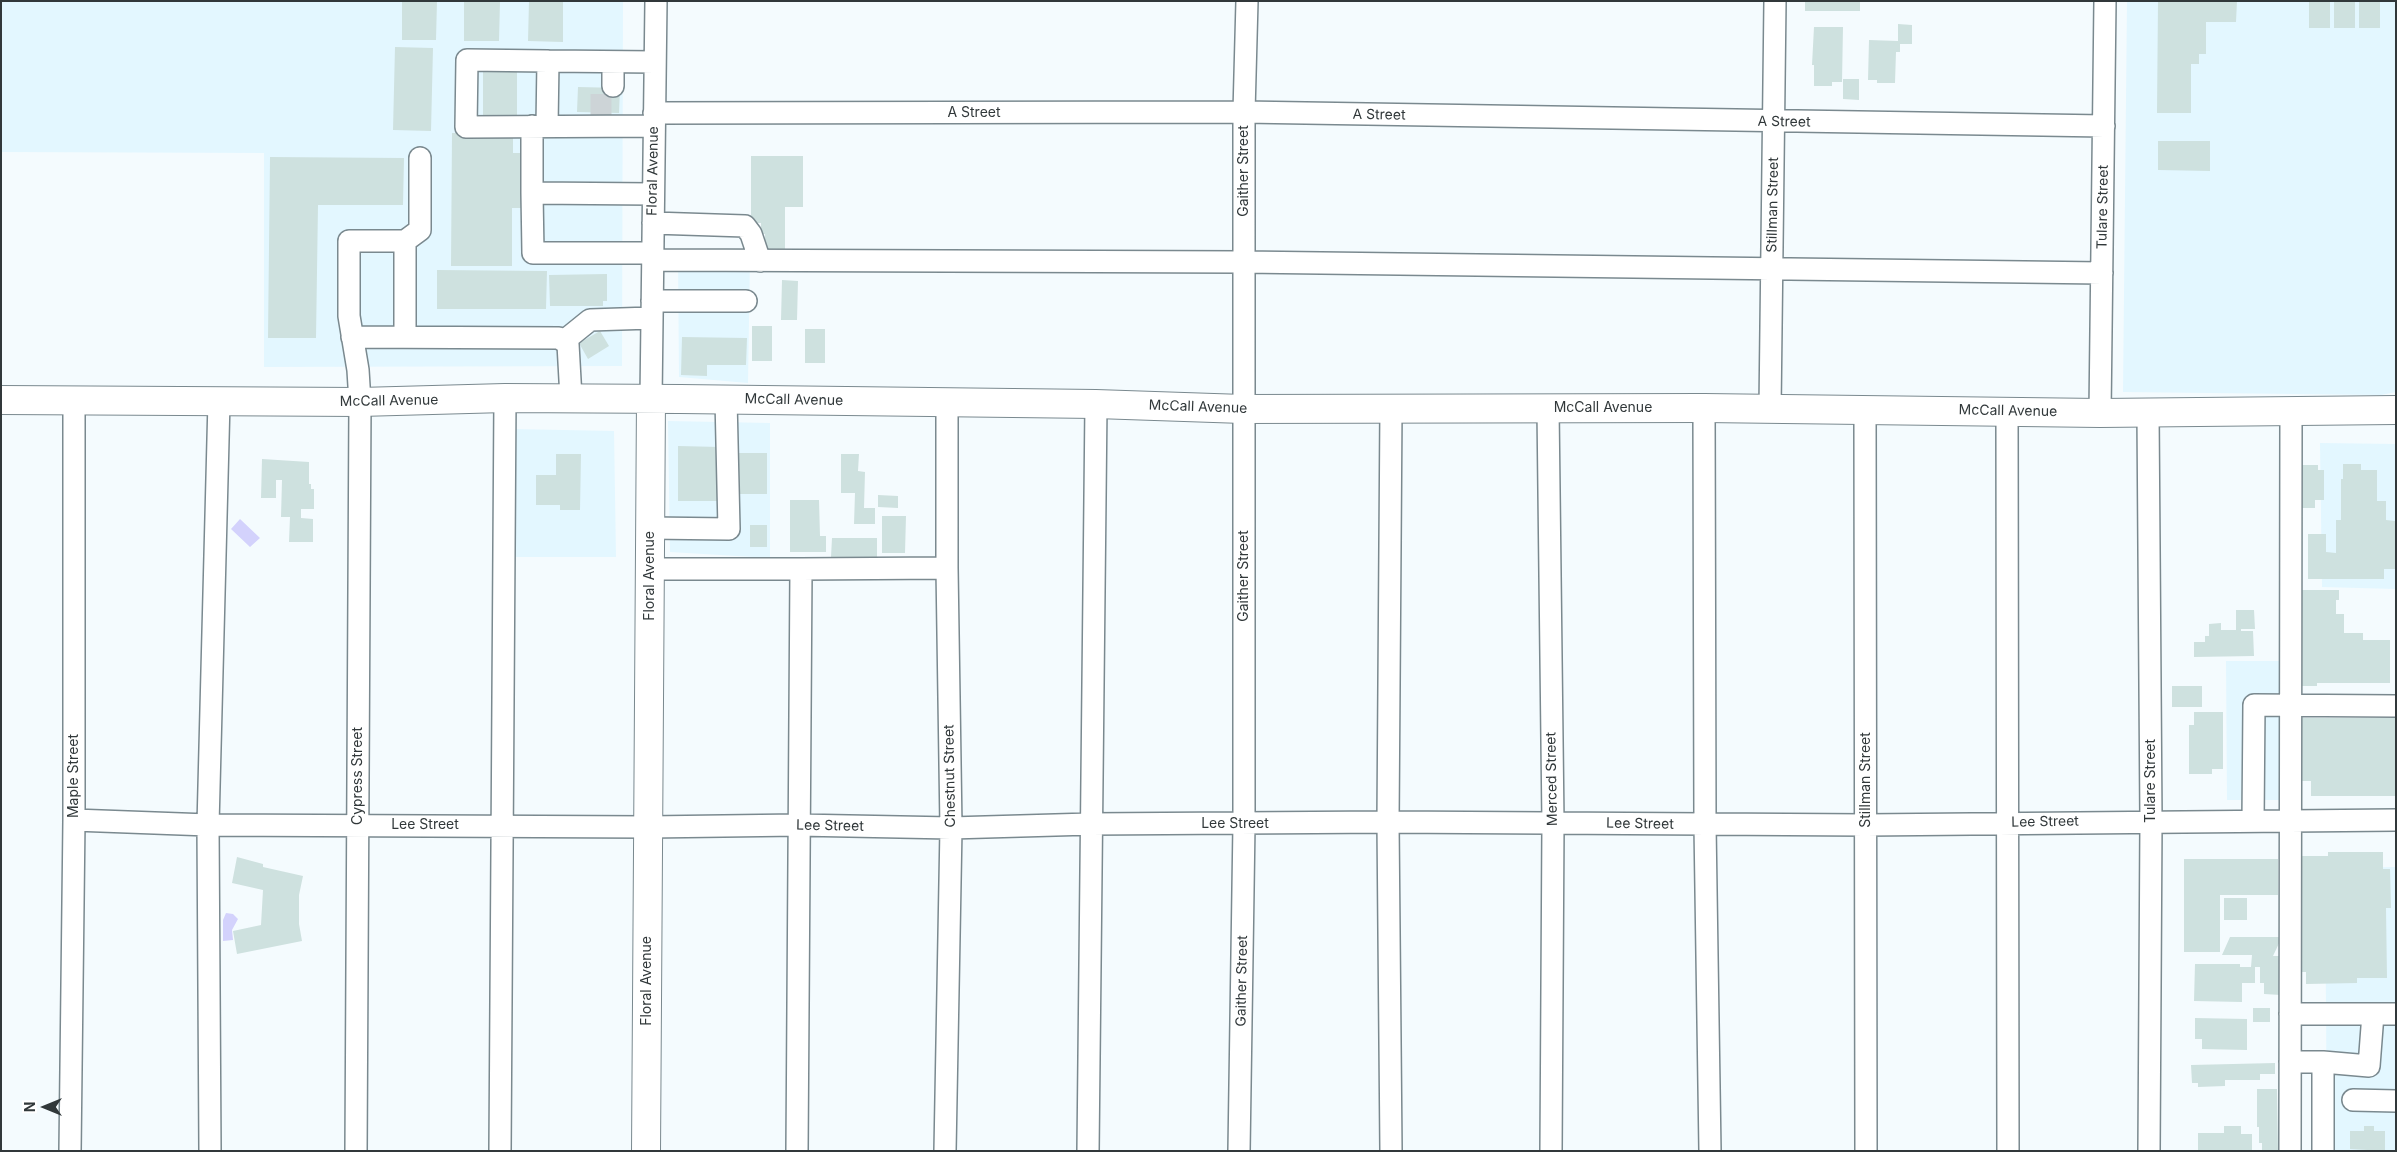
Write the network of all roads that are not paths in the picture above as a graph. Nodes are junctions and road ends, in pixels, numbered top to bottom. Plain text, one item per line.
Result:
1 (656, 1) edge
2 (1247, 1) edge
3 (1775, 1) edge
4 (2105, 1) edge
5 (548, 62) junction
6 (607, 62) junction
7 (655, 62) junction
8 (607, 86) tunnel mouth
9 (1244, 112) junction
10 (654, 120) junction
11 (1774, 122) junction
12 (540, 126) junction
13 (2104, 126) junction
14 (420, 158) dead end
15 (532, 193) junction
16 (653, 194) junction
17 (653, 223) junction
18 (405, 241) junction
19 (652, 257) junction
20 (760, 261) junction
21 (1244, 262) junction
22 (1772, 269) junction
23 (2102, 273) junction
24 (746, 301) dead end
25 (651, 309) junction
26 (360, 337) junction
27 (405, 337) junction
28 (564, 341) junction
29 (505, 398) junction
30 (571, 398) junction
31 (650, 399) junction
32 (726, 399) junction
33 (1, 400) edge
34 (74, 401) junction
35 (219, 401) junction
36 (360, 402) junction
37 (946, 402) junction
38 (1096, 404) junction
39 (1391, 407) junction
40 (1548, 408) junction
41 (1704, 408) junction
42 (1243, 409) junction
43 (1770, 409) junction
44 (1865, 410) junction
45 (2007, 410) junction
46 (2396, 410) edge
47 (2291, 411) junction
48 (2148, 412) junction
49 (2100, 413) junction
50 (650, 528) junction
51 (946, 568) junction
52 (650, 569) junction
53 (801, 569) junction
54 (2291, 705) junction
55 (2396, 706) edge
56 (74, 820) junction
57 (2396, 820) edge
58 (2151, 821) junction
59 (2253, 821) junction
60 (2291, 821) junction
61 (1388, 822) junction
62 (2007, 822) junction
63 (1553, 823) junction
64 (1090, 824) junction
65 (1244, 824) junction
66 (208, 825) junction
67 (358, 825) junction
68 (502, 825) junction
69 (798, 825) junction
70 (1705, 825) junction
71 (1866, 825) junction
72 (649, 827) junction
73 (951, 828) junction
74 (2290, 1014) junction
75 (2373, 1014) junction
76 (2396, 1014) edge
77 (2290, 1062) junction
78 (2323, 1062) junction
79 (2353, 1100) dead end
80 (2396, 1101) edge
81 (70, 1151) edge
82 (210, 1151) edge
83 (356, 1151) edge
84 (500, 1151) edge
85 (646, 1151) edge
86 (798, 1151) edge
87 (945, 1151) edge
88 (1088, 1151) edge
89 (1239, 1151) edge
90 (1391, 1151) edge
91 (1551, 1151) edge
92 (1710, 1151) edge
93 (1866, 1151) edge
94 (2008, 1151) edge
95 (2150, 1151) edge
96 (2290, 1151) edge
97 (2323, 1151) edge

1 - 7 street, Floral Avenue
2 - 9 street, Gaither Street
3 - 11 street, Stillman Street
4 - 13 street, Tulare Street
5 - 6 street
5 - 12 street
5 - 12 street, A Street
6 - 7 street
6 - 8 street
7 - 10 street, Floral Avenue
9 - 10 street, A Street
9 - 11 street, A Street
9 - 21 street, Gaither Street
10 - 12 street, A Street
10 - 16 street, Floral Avenue
11 - 13 street, A Street
11 - 22 street, Stillman Street
12 - 15 street
13 - 23 street, Tulare Street
14 - 18 street
15 - 16 street
15 - 19 street
16 - 17 street, Floral Avenue
17 - 19 street, Floral Avenue
17 - 20 street
18 - 26 street, Cypress Street
18 - 27 street
19 - 20 street
19 - 25 street, Floral Avenue
20 - 21 street
21 - 22 street
21 - 42 street, Gaither Street
22 - 23 street
22 - 43 street, Stillman Street
23 - 49 street, Tulare Street
24 - 25 street
25 - 28 street
25 - 31 street, Floral Avenue
26 - 27 street
26 - 36 street, Cypress Street
27 - 28 street
28 - 30 street
29 - 30 main road, McCall Avenue
29 - 36 main road, McCall Avenue
29 - 68 street
30 - 31 main road, McCall Avenue
31 - 32 main road, McCall Avenue
31 - 50 main road, Floral Avenue
32 - 37 main road, McCall Avenue
32 - 50 street
33 - 34 main road, McCall Avenue
34 - 35 main road, McCall Avenue
34 - 56 street, Maple Street
35 - 36 main road, McCall Avenue
35 - 66 street
36 - 67 street, Cypress Street
37 - 38 main road, McCall Avenue
37 - 51 street, Chestnut Street
38 - 42 main road, McCall Avenue
38 - 64 street
39 - 40 main road, McCall Avenue
39 - 42 main road, McCall Avenue
39 - 61 street
40 - 41 main road, McCall Avenue
40 - 63 street, Merced Street
41 - 43 main road, McCall Avenue
41 - 70 street
42 - 65 street, Gaither Street
43 - 44 main road, McCall Avenue
44 - 45 main road, McCall Avenue
44 - 71 street, Stillman Street
45 - 49 main road, McCall Avenue
45 - 62 street
46 - 47 main road, McCall Avenue
47 - 48 main road, McCall Avenue
47 - 54 street
48 - 49 main road, McCall Avenue
48 - 58 street, Tulare Street
50 - 52 main road, Floral Avenue
51 - 53 street
51 - 73 street, Chestnut Street
52 - 53 street
52 - 72 main road, Floral Avenue
53 - 69 street
54 - 55 street
54 - 59 street
54 - 60 street
56 - 66 street, Lee Street
56 - 81 street, Maple Street
57 - 60 street, Lee Street
58 - 59 street, Lee Street
58 - 62 street, Lee Street
58 - 95 street, Tulare Street
59 - 60 street, Lee Street
60 - 74 street
61 - 63 street, Lee Street
61 - 65 street, Lee Street
61 - 90 street
62 - 71 street, Lee Street
62 - 94 street
63 - 70 street, Lee Street
63 - 91 street, Merced Street
64 - 65 street, Lee Street
64 - 73 street, Lee Street
64 - 88 street
65 - 89 street, Gaither Street
66 - 67 street, Lee Street
66 - 82 street
67 - 68 street, Lee Street
67 - 83 street, Cypress Street
68 - 72 street, Lee Street
68 - 84 street
69 - 72 street, Lee Street
69 - 73 street, Lee Street
69 - 86 street
70 - 71 street, Lee Street
70 - 92 street
71 - 93 street, Stillman Street
72 - 85 main road, Floral Avenue
73 - 87 street, Chestnut Street
74 - 75 street
74 - 77 street
75 - 76 street
75 - 78 street
77 - 78 street
77 - 96 street
78 - 97 street
79 - 80 street

